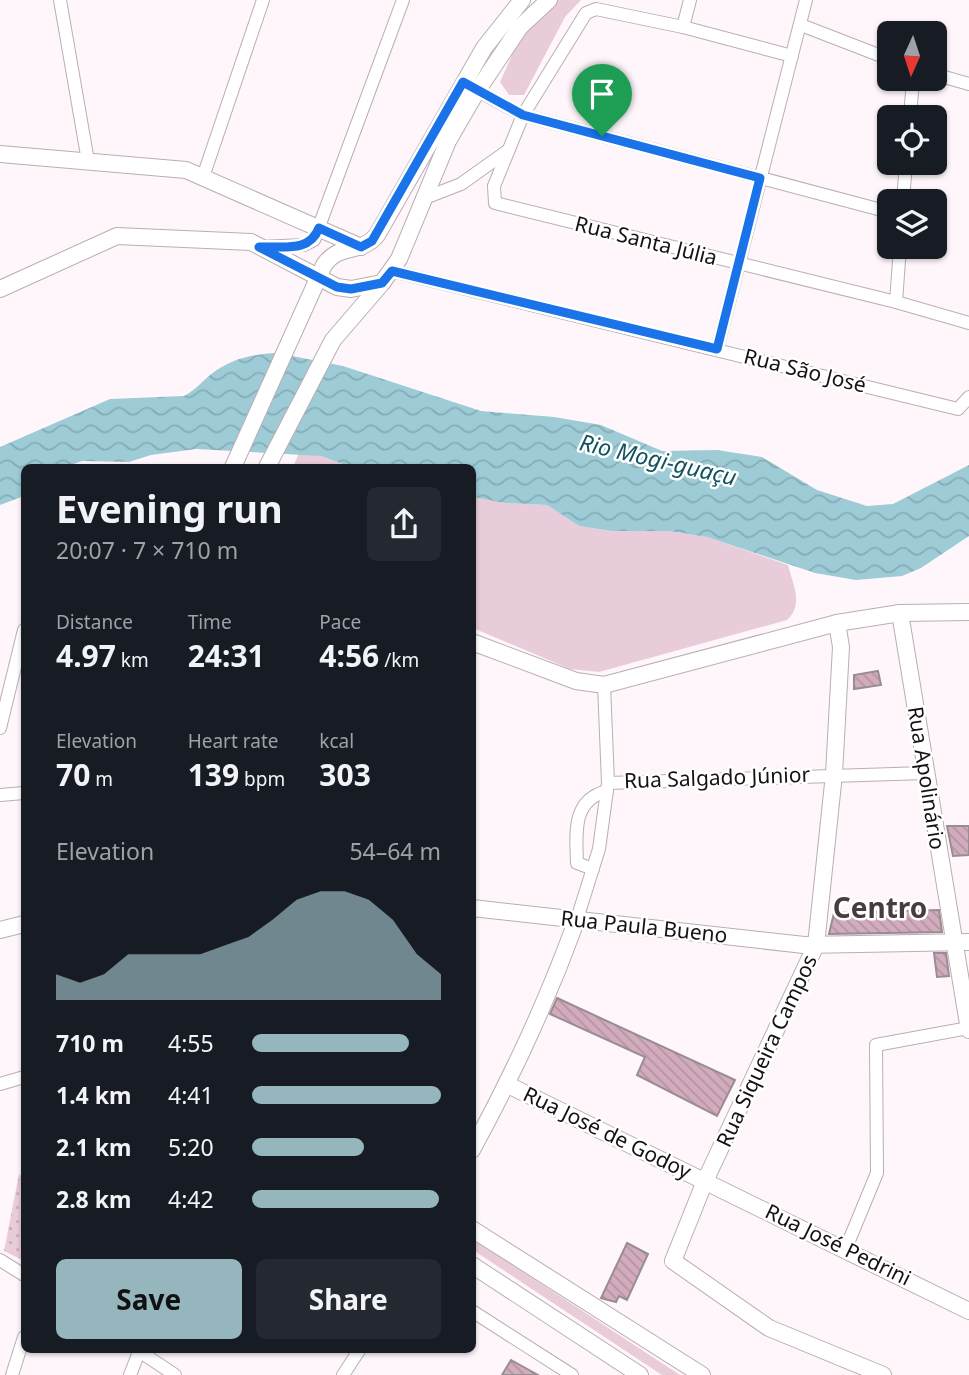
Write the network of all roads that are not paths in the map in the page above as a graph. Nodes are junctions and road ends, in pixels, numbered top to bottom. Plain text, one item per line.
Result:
1 (60, 0) edge
2 (262, 0) edge
3 (403, 0) edge
4 (522, 0) edge
5 (549, 0) edge
6 (690, 0) edge
7 (806, 0) edge
8 (801, 25) junction
9 (683, 27) junction
10 (877, 54) edge
11 (792, 56) junction
12 (947, 78) edge
13 (969, 84) edge
14 (470, 86) junction
15 (523, 115) junction
16 (508, 150) junction
17 (0, 154) edge
18 (88, 161) junction
19 (203, 177) junction
20 (760, 178) junction
21 (425, 198) junction
22 (877, 209) edge
23 (319, 228) junction
24 (259, 247) junction
25 (361, 247) junction
26 (899, 259) edge
27 (738, 264) junction
28 (387, 277) junction
29 (317, 279) junction
30 (0, 289) edge
31 (896, 302) junction
32 (969, 323) edge
33 (717, 349) junction
34 (969, 397) edge
35 (234, 464) edge
36 (269, 464) edge
37 (969, 612) edge
38 (900, 613) junction
39 (837, 623) junction
40 (21, 642) edge
41 (476, 644) edge
42 (604, 685) junction
43 (0, 727) edge
44 (925, 773) junction
45 (834, 774) junction
46 (608, 787) junction
47 (21, 793) edge
48 (0, 795) edge
49 (593, 869) junction
50 (476, 908) edge
51 (577, 919) junction
52 (21, 925) edge
53 (0, 930) edge
54 (961, 942) edge
55 (816, 946) junction
56 (969, 1028) edge
57 (21, 1078) edge
58 (0, 1084) edge
59 (508, 1085) junction
60 (476, 1143) edge
61 (705, 1181) junction
62 (476, 1232) edge
63 (846, 1248) junction
64 (0, 1260) edge
65 (476, 1268) edge
66 (21, 1273) edge
67 (969, 1311) edge
68 (476, 1314) edge
69 (21, 1346) edge
70 (136, 1353) edge
71 (141, 1353) edge
72 (357, 1353) edge
73 (12, 1375) edge
74 (130, 1375) edge
75 (174, 1375) edge
76 (343, 1375) edge
77 (572, 1375) edge
78 (640, 1375) edge
79 (702, 1375) edge
80 (883, 1375) edge

1 - 18 street
2 - 19 street
3 - 23 street
4 - 14 main road
5 - 14 main road
6 - 9 street
7 - 8 street
8 - 10 street
8 - 11 street
9 - 11 street
9 - 15 street, Rua Santa Júlia
11 - 20 street
12 - 13 street
14 - 15 street
14 - 21 main road
14 - 25 main road
15 - 16 street, Rua Santa Júlia
15 - 20 street
16 - 21 street
16 - 27 street, Rua Santa Júlia
17 - 18 main road
18 - 19 main road
19 - 23 main road
20 - 22 street
20 - 27 street
21 - 28 main road
23 - 24 street
23 - 25 main road
24 - 29 main road
24 - 30 main road
25 - 29 main road
26 - 31 street
27 - 31 street, Rua Santa Júlia
27 - 33 street
28 - 29 main road
28 - 33 street, Rua São José
28 - 36 main road
29 - 35 main road
31 - 32 street, Rua Santa Júlia
33 - 34 street, Rua São José
37 - 38 main road
38 - 39 main road
38 - 44 main road, Rua Apolinário
39 - 42 main road
39 - 45 main road, Rua Siqueira Campos
40 - 43 street
41 - 42 main road
42 - 46 street
44 - 45 street, Rua Salgado Júnior
44 - 54 main road, Rua Apolinário
45 - 46 street, Rua Salgado Júnior
45 - 55 main road, Rua Siqueira Campos
46 - 49 street, Rua Salgado Júnior
46 - 49 street
47 - 48 street
49 - 51 street, Rua Salgado Júnior
50 - 51 main road, Rua Paula Bueno
51 - 55 main road, Rua Paula Bueno
51 - 59 main road
52 - 53 main road
54 - 55 main road, Rua Paula Bueno
54 - 56 main road, Rua Apolinário
55 - 61 main road, Rua Siqueira Campos
56 - 63 street
57 - 58 street
59 - 60 main road
59 - 61 main road, Rua José de Godoy
61 - 63 main road, Rua José Pedrini
61 - 80 main road, Rua Siqueira Campos
62 - 79 main road
63 - 67 main road, Rua José Pedrini
64 - 66 street
65 - 78 main road
68 - 77 street
69 - 73 street
70 - 74 street
71 - 75 street
72 - 76 street

